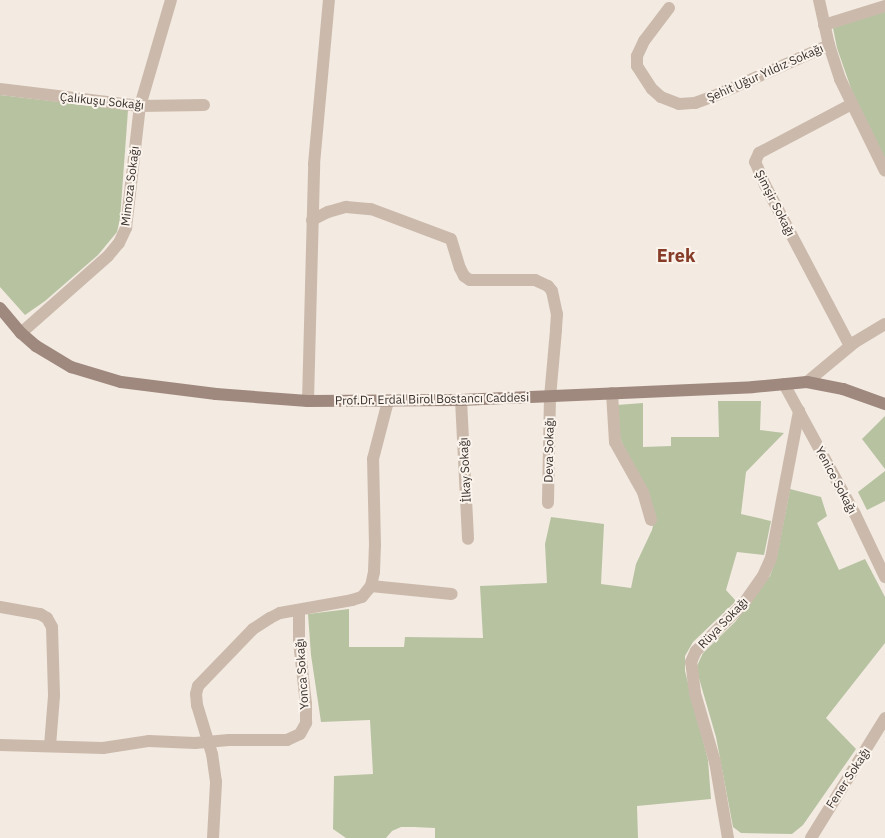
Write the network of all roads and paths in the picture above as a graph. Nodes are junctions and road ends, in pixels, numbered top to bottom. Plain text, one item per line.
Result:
1 (171, 0) edge
2 (329, 0) edge
3 (819, 0) edge
4 (885, 6) edge
5 (669, 8) dead end
6 (824, 25) junction
7 (829, 45) junction
8 (0, 89) edge
9 (852, 104) junction
10 (204, 105) dead end
11 (140, 106) junction
12 (885, 170) edge
13 (312, 220) junction
14 (0, 308) edge
15 (885, 324) edge
16 (21, 333) junction
17 (850, 346) junction
18 (807, 382) junction
19 (784, 384) junction
20 (612, 393) junction
21 (550, 397) junction
22 (461, 400) junction
23 (308, 401) junction
24 (388, 401) junction
25 (885, 404) edge
26 (798, 411) junction
27 (548, 503) dead end
28 (651, 520) dead end
29 (468, 539) dead end
30 (885, 577) edge
31 (371, 586) junction
32 (452, 594) dead end
33 (0, 607) edge
34 (299, 610) junction
35 (885, 718) edge
36 (209, 742) junction
37 (0, 745) edge
38 (50, 746) junction
39 (213, 838) edge
40 (728, 838) edge
41 (811, 838) edge

1 - 11 street, Mimoza Sokağı
2 - 13 street
3 - 6 street
4 - 6 street, Şehit Uğur Yıldız Sokağı
5 - 7 street, Şehit Uğur Yıldız Sokağı
6 - 7 street
7 - 9 street
8 - 11 street, Çalıkuşu Sokağı
9 - 12 street
9 - 17 street, Şimşir Sokağı
10 - 11 street, Çalıkuşu Sokağı
11 - 16 street, Mimoza Sokağı
13 - 21 street, Deva Sokağı
13 - 23 street
14 - 16 street, Prof.Dr. Erdal Birol Bostancı Caddesi
15 - 17 street
16 - 23 street, Prof.Dr. Erdal Birol Bostancı Caddesi
17 - 18 street
18 - 19 street, Prof.Dr. Erdal Birol Bostancı Caddesi
18 - 25 street, Prof.Dr. Erdal Birol Bostancı Caddesi
19 - 20 street, Prof.Dr. Erdal Birol Bostancı Caddesi
19 - 26 street, Yenice Sokağı
20 - 21 street, Prof.Dr. Erdal Birol Bostancı Caddesi
20 - 28 street
21 - 22 street, Prof.Dr. Erdal Birol Bostancı Caddesi
21 - 27 street, Deva Sokağı
22 - 24 street, Prof.Dr. Erdal Birol Bostancı Caddesi
22 - 29 street, İlkay Sokağı
23 - 24 street, Prof.Dr. Erdal Birol Bostancı Caddesi
24 - 31 street
26 - 30 street, Yenice Sokağı
26 - 40 street, Rüya Sokağı
31 - 32 street
31 - 34 street
33 - 38 street
34 - 36 street
34 - 36 street, Yonca Sokağı
35 - 41 street, Fener Sokağı
36 - 38 street, Yonca Sokağı
36 - 39 street
37 - 38 street, Yonca Sokağı

